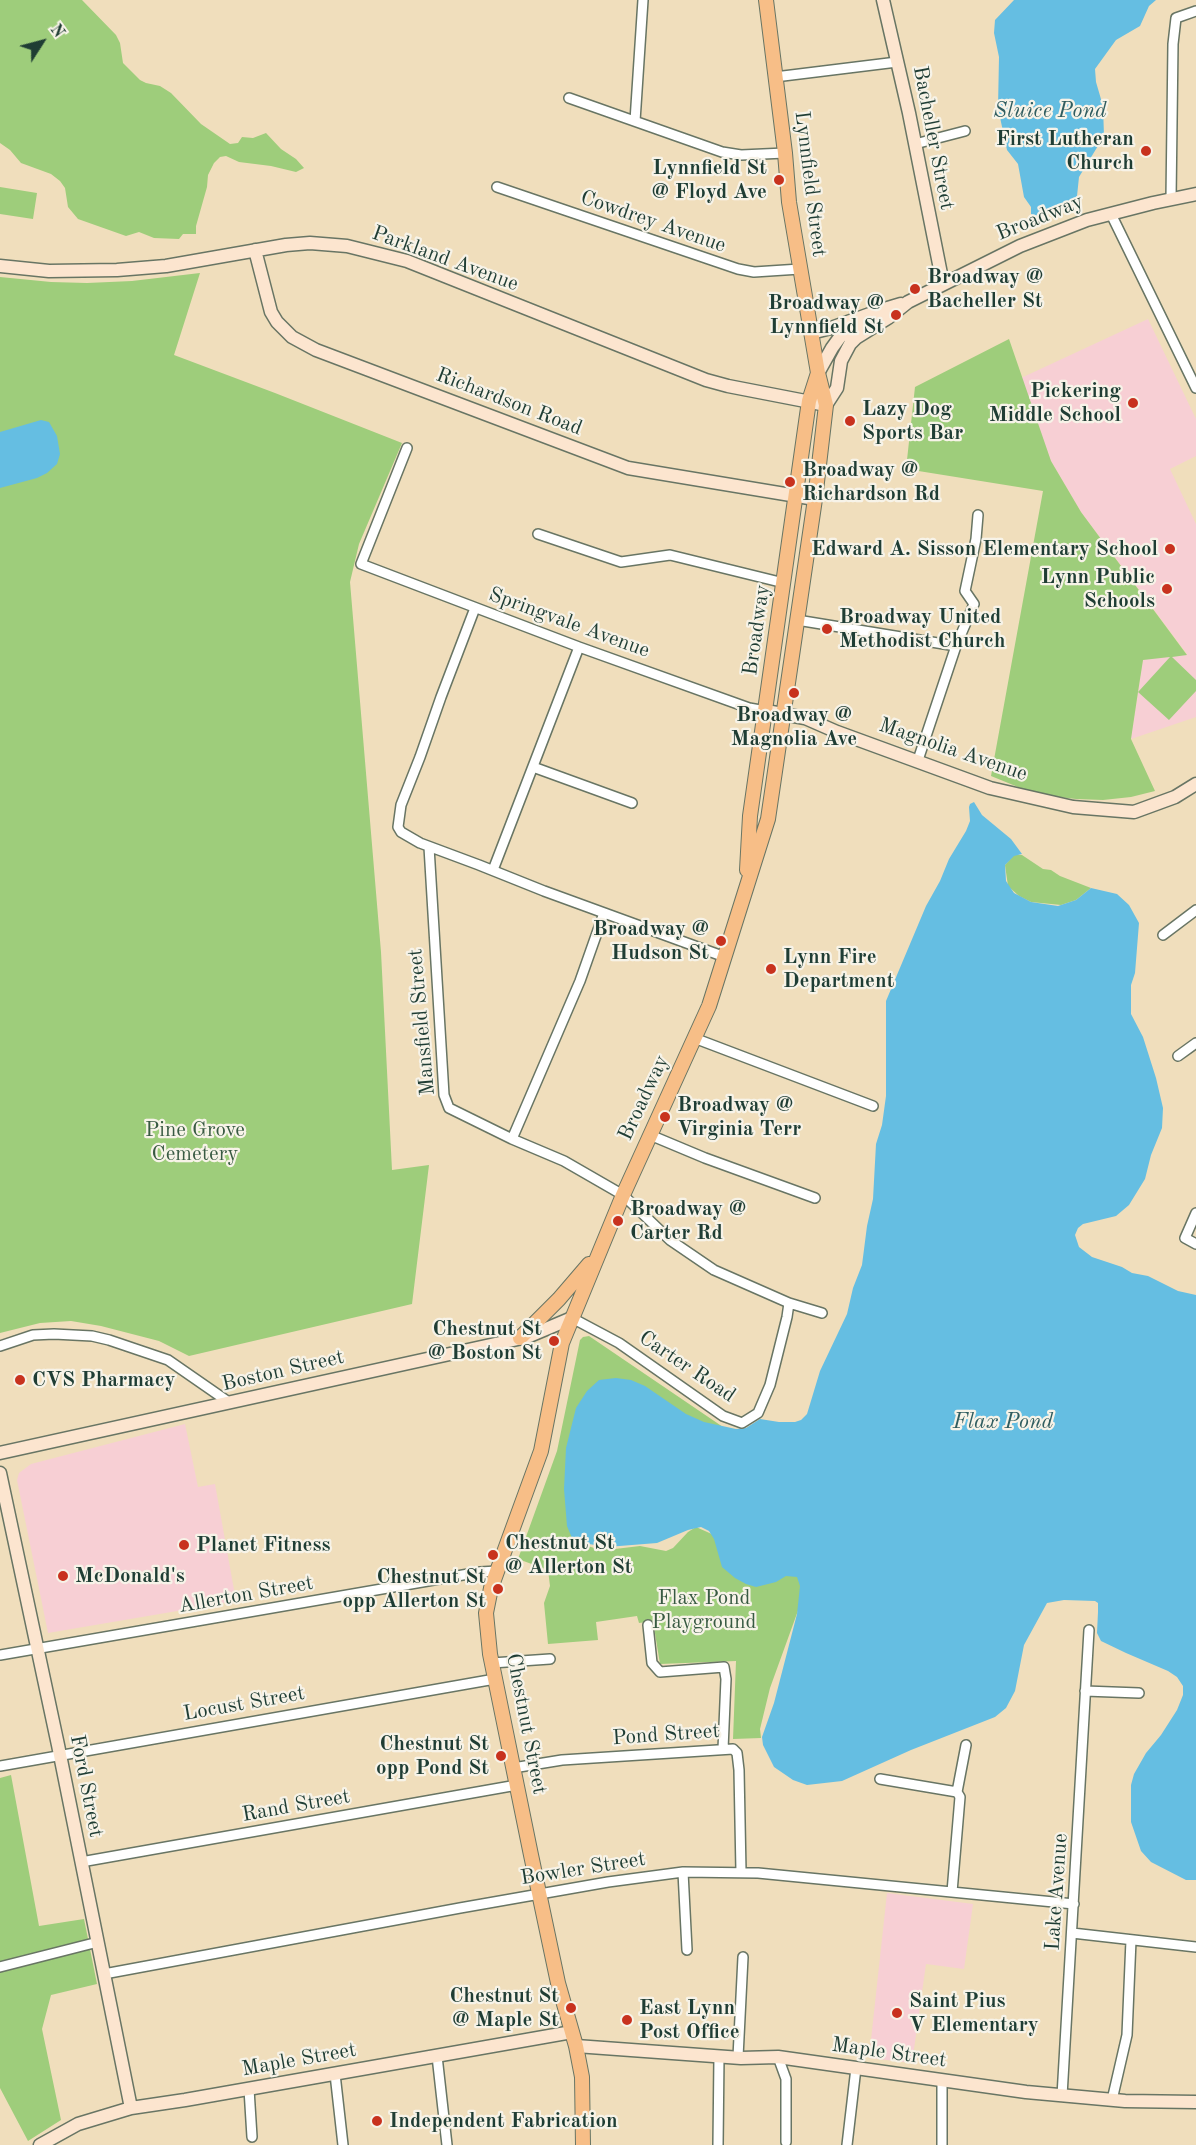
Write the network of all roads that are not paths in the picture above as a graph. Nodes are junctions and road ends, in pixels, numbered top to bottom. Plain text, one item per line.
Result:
1 (644, 0) edge
2 (766, 0) edge
3 (883, 0) edge
4 (1196, 11) edge
5 (897, 62) junction
6 (776, 77) junction
7 (569, 98) dead end
8 (635, 121) junction
9 (965, 131) dead end
10 (915, 144) junction
11 (785, 153) junction
12 (498, 187) dead end
13 (1196, 194) edge
14 (1171, 199) junction
15 (1111, 214) junction
16 (255, 250) junction
17 (0, 266) edge
18 (800, 269) junction
19 (943, 284) junction
20 (908, 302) junction
21 (881, 309) junction
22 (811, 333) junction
23 (818, 373) junction
24 (1196, 388) edge
25 (809, 401) junction
26 (826, 405) junction
27 (407, 448) dead end
28 (796, 497) junction
29 (815, 500) junction
30 (978, 515) dead end
31 (538, 534) dead end
32 (784, 583) junction
33 (475, 608) junction
34 (797, 620) junction
35 (956, 646) junction
36 (579, 647) junction
37 (766, 711) junction
38 (784, 714) junction
39 (918, 760) junction
40 (533, 767) junction
41 (1196, 784) edge
42 (632, 803) dead end
43 (429, 847) junction
44 (493, 870) junction
45 (745, 893) junction
46 (1196, 910) edge
47 (604, 913) junction
48 (1163, 935) dead end
49 (725, 957) junction
50 (694, 1038) junction
51 (1196, 1043) edge
52 (1178, 1056) dead end
53 (873, 1106) dead end
54 (650, 1135) junction
55 (512, 1139) junction
56 (623, 1195) junction
57 (815, 1198) dead end
58 (1196, 1213) edge
59 (1196, 1244) edge
60 (599, 1254) junction
61 (789, 1303) junction
62 (822, 1313) dead end
63 (572, 1317) junction
64 (520, 1338) junction
65 (0, 1346) edge
66 (230, 1403) junction
67 (0, 1454) edge
68 (0, 1473) edge
69 (497, 1571) junction
70 (648, 1625) dead end
71 (1089, 1630) dead end
72 (37, 1648) junction
73 (0, 1655) edge
74 (550, 1659) dead end
75 (492, 1663) junction
76 (495, 1678) junction
77 (1085, 1691) junction
78 (1139, 1693) dead end
79 (966, 1745) dead end
80 (723, 1749) junction
81 (60, 1755) junction
82 (0, 1766) edge
83 (513, 1768) junction
84 (880, 1779) dead end
85 (517, 1785) junction
86 (957, 1792) junction
87 (81, 1862) junction
88 (683, 1872) junction
89 (741, 1872) junction
90 (952, 1892) junction
91 (540, 1895) junction
92 (1074, 1904) junction
93 (1072, 1933) junction
94 (1131, 1940) junction
95 (98, 1942) junction
96 (1196, 1947) edge
97 (687, 1950) dead end
98 (743, 1957) dead end
99 (0, 1967) edge
100 (104, 1974) junction
101 (574, 2039) junction
102 (437, 2056) junction
103 (719, 2056) junction
104 (738, 2057) junction
105 (778, 2057) junction
106 (856, 2068) junction
107 (335, 2074) junction
108 (942, 2081) junction
109 (249, 2089) junction
110 (1062, 2096) junction
111 (1112, 2100) junction
112 (1196, 2102) edge
113 (131, 2108) junction
114 (252, 2137) dead end
115 (786, 2142) dead end
116 (40, 2145) edge
117 (343, 2145) edge
118 (447, 2145) edge
119 (583, 2145) edge
120 (717, 2145) edge
121 (847, 2145) edge
122 (942, 2145) edge

1 - 8 street
2 - 6 main road, Lynnfield Street
3 - 5 street, Bacheller Street
4 - 14 street
5 - 6 street
5 - 10 street, Bacheller Street
6 - 11 main road, Lynnfield Street
7 - 8 street
8 - 11 street
9 - 10 street
10 - 19 street, Bacheller Street
11 - 18 main road, Lynnfield Street
12 - 18 street, Cowdrey Avenue
13 - 14 street, Broadway
14 - 15 street, Broadway
15 - 19 street, Broadway
15 - 24 street
16 - 17 street, Parkland Avenue
16 - 25 street, Parkland Avenue
16 - 28 street, Richardson Road
18 - 22 main road, Lynnfield Street
19 - 20 street, Broadway
20 - 21 street, Broadway
20 - 26 street, Broadway
21 - 22 street, Broadway
21 - 23 street, Broadway
22 - 23 main road, Lynnfield Street
23 - 25 main road, Broadway
23 - 26 main road, Broadway
25 - 26 street, Parkland Avenue
25 - 28 main road, Broadway
26 - 29 main road, Broadway
27 - 33 street, Springvale Avenue
28 - 29 street, Richardson Road
28 - 32 main road, Broadway
29 - 34 main road, Broadway
30 - 35 street
31 - 32 street
32 - 37 main road, Broadway
33 - 36 street, Springvale Avenue
33 - 43 street
34 - 35 street
34 - 38 main road, Broadway
35 - 39 street
36 - 37 street, Springvale Avenue
36 - 40 street
37 - 38 street, Magnolia Avenue
37 - 45 main road, Broadway
38 - 39 street, Magnolia Avenue
38 - 45 main road, Broadway
39 - 41 street, Magnolia Avenue
40 - 42 street
40 - 44 street
43 - 44 street
43 - 55 street, Mansfield Street
44 - 47 street
45 - 49 main road, Broadway
46 - 48 street
47 - 49 street
47 - 55 street
49 - 50 main road, Broadway
50 - 53 street
50 - 54 main road, Broadway
51 - 52 street
54 - 56 main road, Broadway
54 - 57 street
55 - 56 street, Mansfield Street
56 - 60 main road, Broadway
56 - 61 street
58 - 59 street
60 - 63 main road, Broadway
60 - 64 main road
61 - 62 street
61 - 63 street, Carter Road
63 - 64 street, Boston Street
63 - 69 main road, Chestnut Street
64 - 66 street, Boston Street
65 - 66 street
66 - 67 street, Boston Street
68 - 72 street, Ford Street
69 - 72 street, Allerton Street
69 - 75 main road, Chestnut Street
70 - 80 street
71 - 77 street, Lake Avenue
72 - 73 street, Allerton Street
72 - 81 street, Ford Street
74 - 75 street
75 - 76 main road, Chestnut Street
76 - 81 street, Locust Street
76 - 83 main road, Chestnut Street
77 - 78 street
77 - 92 street, Lake Avenue
79 - 86 street
80 - 83 street, Pond Street
80 - 89 street, Pond Street
81 - 82 street, Locust Street
81 - 87 street, Ford Street
83 - 85 main road, Chestnut Street
84 - 86 street
85 - 87 street, Rand Street
85 - 91 main road, Chestnut Street
86 - 90 street
87 - 95 street, Ford Street
88 - 89 street, Bowler Street
88 - 91 street, Bowler Street
88 - 97 street
89 - 90 street, Bowler Street
90 - 92 street, Bowler Street
91 - 100 street, Bowler Street
91 - 101 main road, Chestnut Street
92 - 93 street, Lake Avenue
93 - 94 street
93 - 110 street, Lake Avenue
94 - 96 street
94 - 111 street
95 - 99 street
95 - 100 street, Ford Street
98 - 104 street
100 - 113 street, Ford Street
101 - 102 street, Maple Street
101 - 103 street, Maple Street
101 - 119 main road, Chestnut Street
102 - 107 street, Maple Street
102 - 118 street
103 - 104 street, Maple Street
103 - 120 street
104 - 105 street, Maple Street
105 - 106 street, Maple Street
105 - 115 street
106 - 108 street, Maple Street
106 - 121 street
107 - 109 street, Maple Street
107 - 117 street
108 - 110 street, Maple Street
108 - 122 street
109 - 113 street, Maple Street
109 - 114 street
110 - 111 street, Maple Street
111 - 112 street, Maple Street
113 - 116 street, Maple Street

